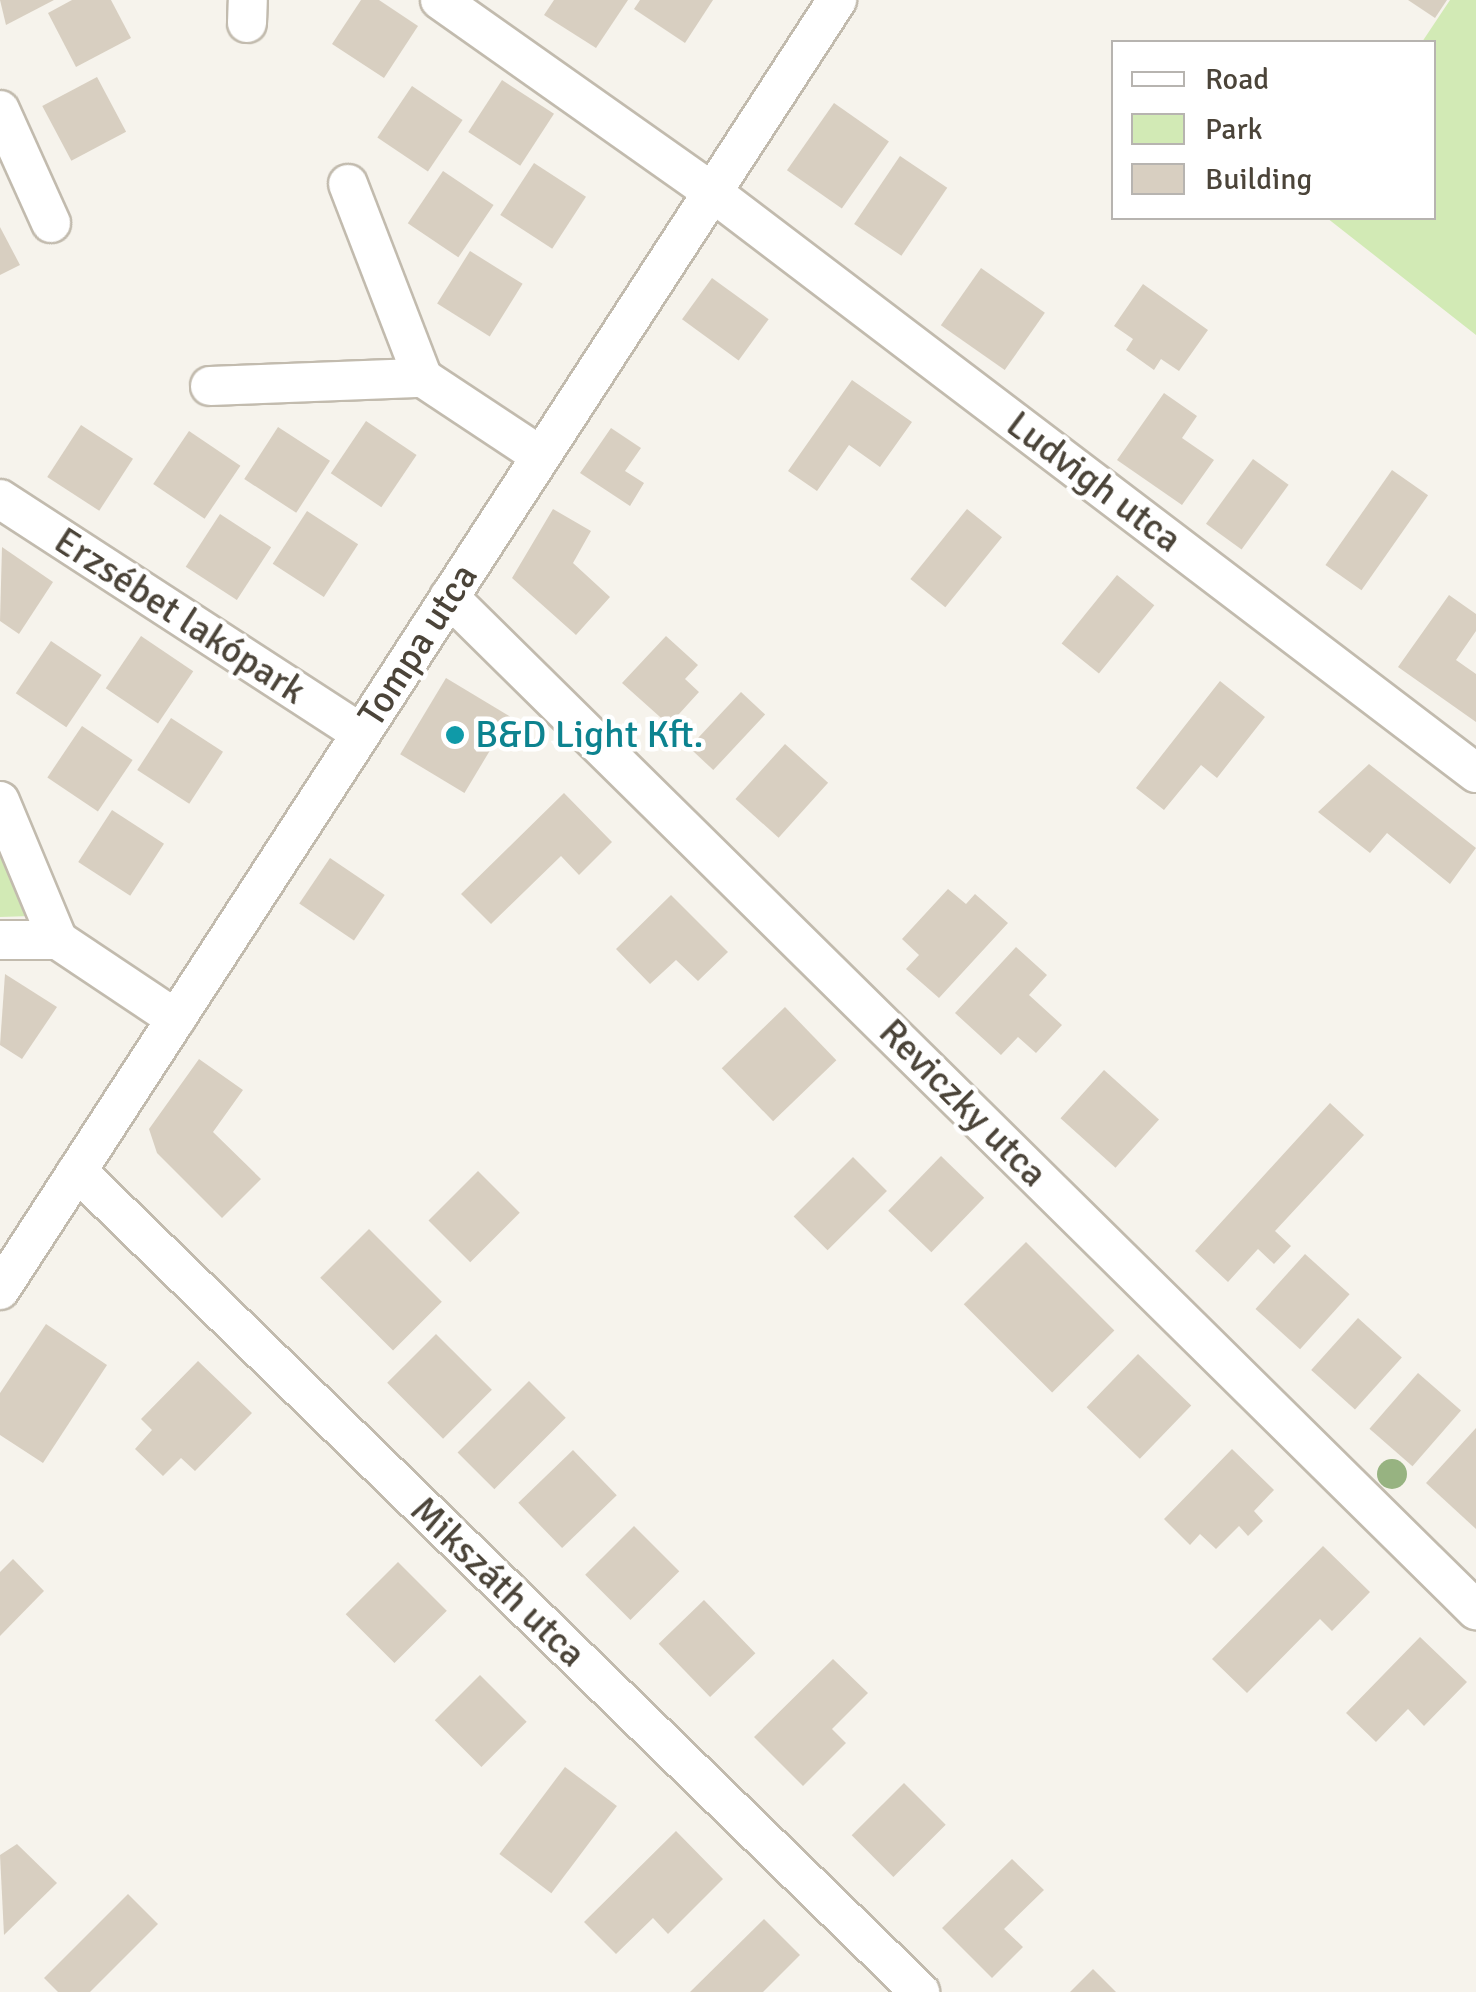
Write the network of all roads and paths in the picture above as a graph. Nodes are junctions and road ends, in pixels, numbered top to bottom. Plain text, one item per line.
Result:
1 (440, 0) edge
2 (837, 0) edge
3 (0, 110) edge
4 (348, 184) dead end
5 (712, 192) junction
6 (50, 223) dead end
7 (424, 378) junction
8 (210, 386) dead end
9 (541, 456) junction
10 (0, 500) edge
11 (449, 598) junction
12 (361, 733) junction
13 (1476, 773) edge
14 (0, 801) edge
15 (0, 940) edge
16 (58, 940) junction
17 (176, 1018) junction
18 (77, 1171) junction
19 (2, 1284) edge
20 (1476, 1610) edge
21 (920, 1992) edge

1 - 5 street, Ludvigh utca
2 - 5 street, Tompa utca
3 - 6 street
4 - 7 street
5 - 9 street, Tompa utca
5 - 13 street, Ludvigh utca
7 - 8 street
7 - 9 street
9 - 11 street, Tompa utca
10 - 12 street, Erzsébet lakópark
11 - 12 street, Tompa utca
11 - 20 street, Reviczky utca
12 - 17 street, Tompa utca
14 - 16 street
15 - 16 street
16 - 17 street
17 - 18 street, Tompa utca
18 - 19 street, Tompa utca
18 - 21 street, Mikszáth utca

